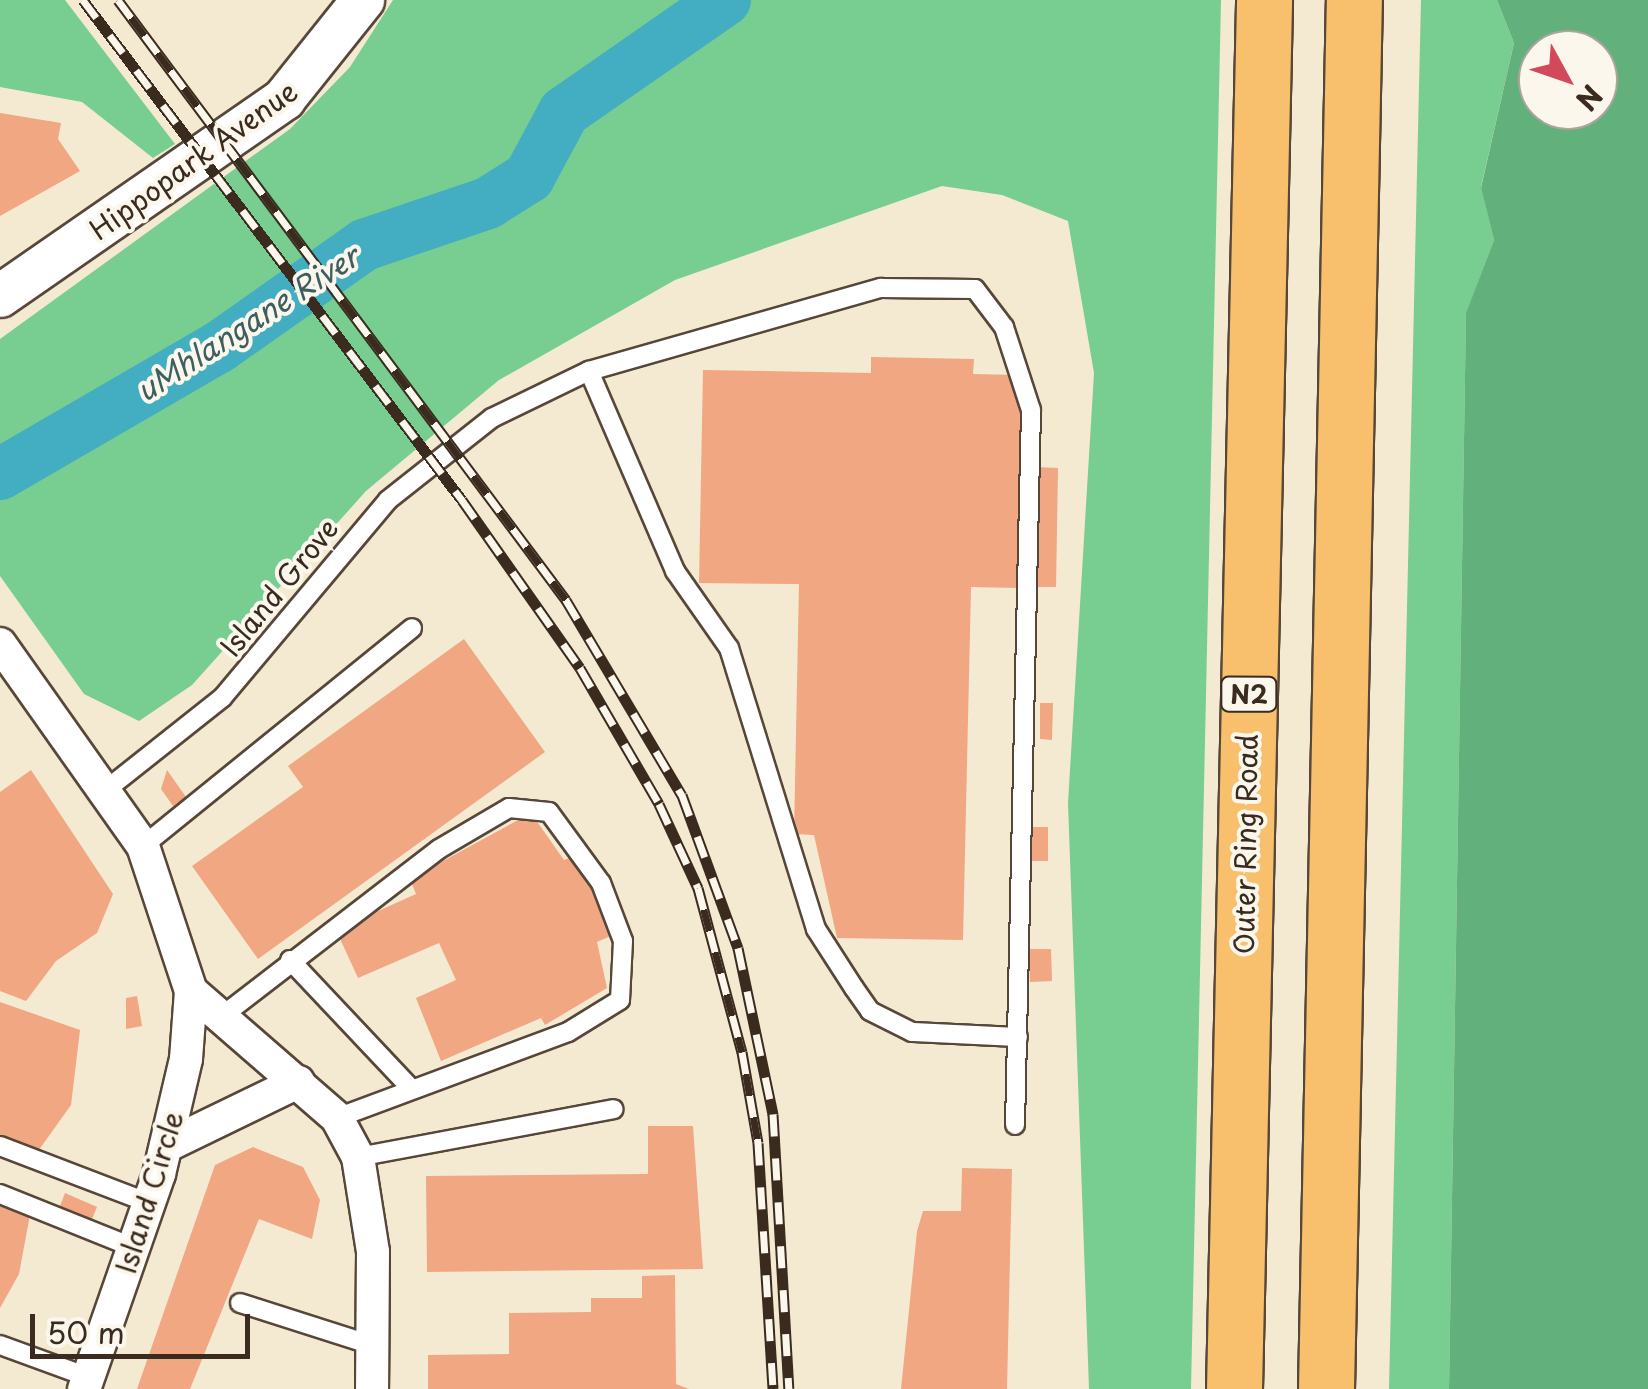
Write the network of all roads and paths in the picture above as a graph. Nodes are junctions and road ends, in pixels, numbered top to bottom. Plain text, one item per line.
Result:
1 (363, 0) edge
2 (1264, 0) edge
3 (1354, 0) edge
4 (0, 296) edge
5 (590, 371) junction
6 (412, 628) dead end
7 (0, 644) edge
8 (106, 789) junction
9 (143, 846) junction
10 (290, 960) junction
11 (191, 991) junction
12 (216, 1020) junction
13 (1018, 1037) junction
14 (298, 1082) junction
15 (408, 1085) junction
16 (614, 1109) dead end
17 (337, 1118) junction
18 (1015, 1125) dead end
19 (0, 1146) edge
20 (166, 1146) junction
21 (358, 1158) junction
22 (0, 1194) edge
23 (149, 1203) junction
24 (134, 1248) junction
25 (240, 1303) dead end
26 (0, 1344) edge
27 (372, 1345) junction
28 (86, 1383) edge
29 (372, 1389) edge
30 (1234, 1389) edge
31 (1326, 1389) edge

1 - 4 street, Hippopark Avenue
2 - 30 highway, Outer Ring Road / N2
3 - 31 highway
5 - 8 lane, Island Grove
5 - 13 lane
5 - 13 lane, Island Grove
6 - 9 lane
7 - 8 street, Island Circle
8 - 9 street, Island Circle
9 - 11 street, Island Circle
10 - 12 lane
10 - 15 lane
10 - 15 lane
11 - 12 street, Island Circle
11 - 20 street, Island Circle
12 - 14 street, Island Circle
13 - 18 lane, Island Grove
14 - 17 street, Island Circle
14 - 20 street
15 - 17 lane
16 - 21 lane
17 - 21 street, Island Circle
19 - 23 lane
20 - 23 street, Island Circle
21 - 27 street, Island Circle
22 - 24 lane
23 - 24 street, Island Circle
24 - 28 street, Island Circle
25 - 27 lane
26 - 28 lane
27 - 29 street, Island Circle

